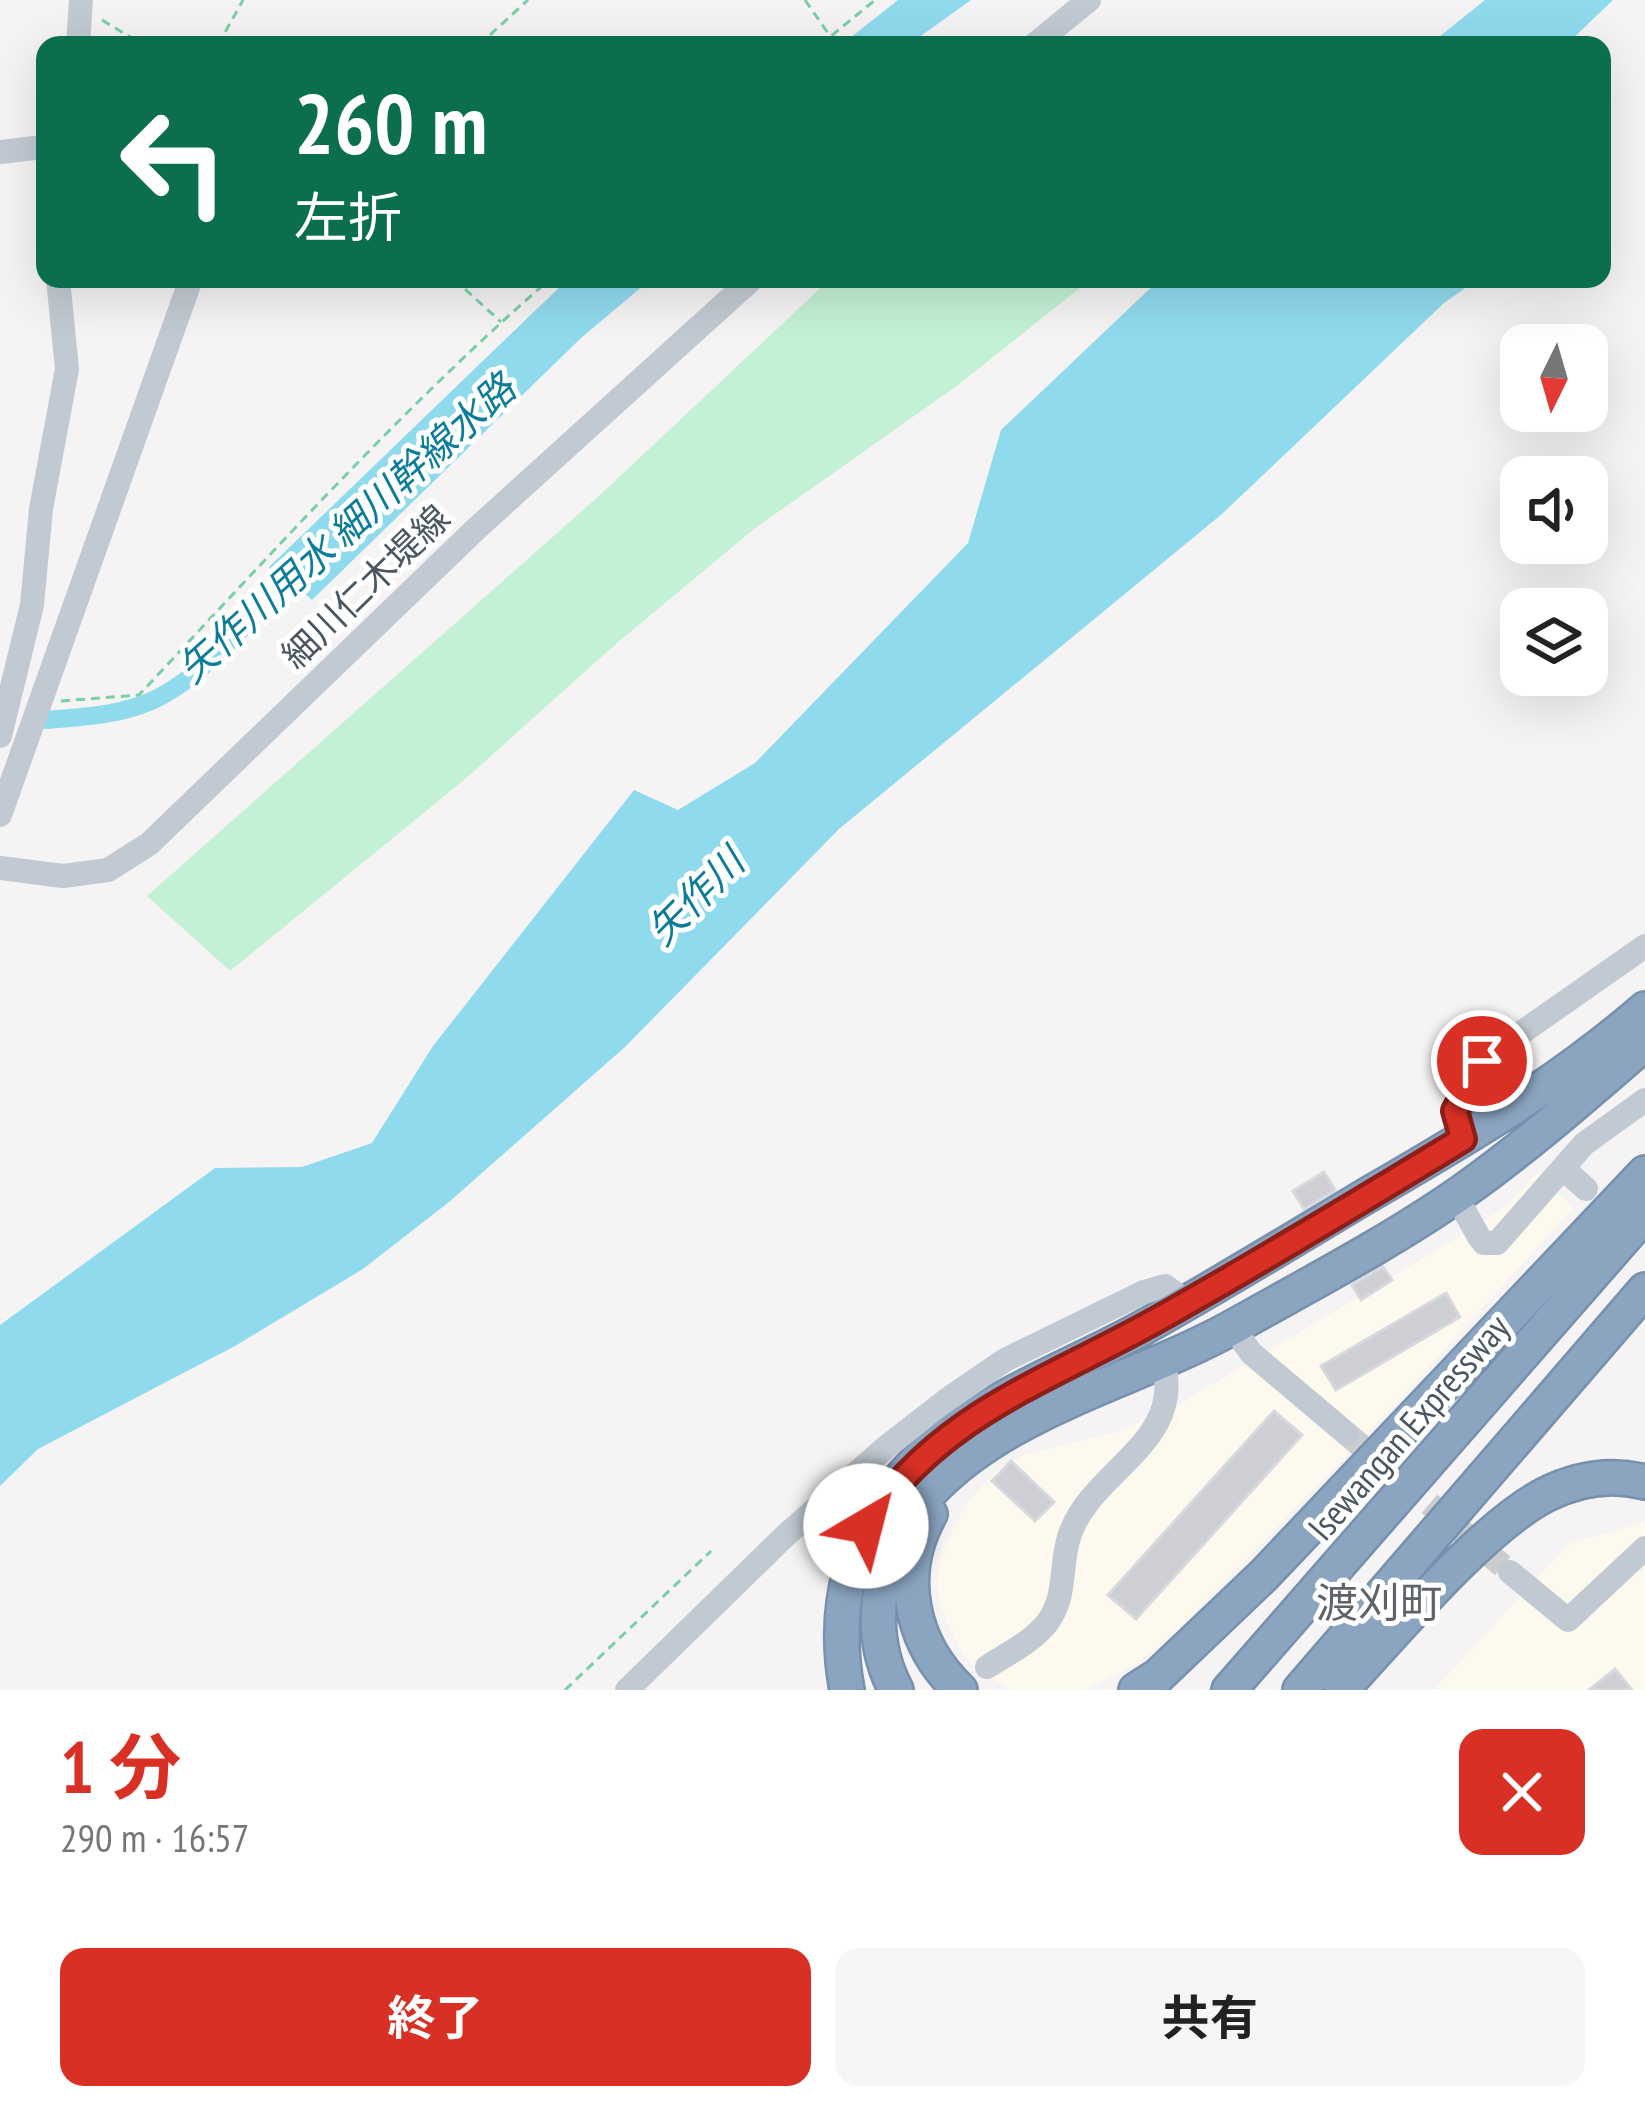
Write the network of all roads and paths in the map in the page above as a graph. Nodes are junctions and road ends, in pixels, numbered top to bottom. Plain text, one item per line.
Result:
1 (243, 0) edge
2 (529, 0) edge
3 (806, 0) edge
4 (875, 0) edge
5 (1089, 0) edge
6 (81, 3) edge
7 (79, 36) edge
8 (130, 36) edge
9 (223, 36) edge
10 (488, 36) edge
11 (830, 36) joint
12 (1045, 36) edge
13 (0, 152) edge
14 (36, 153) edge
15 (59, 288) edge
16 (188, 288) edge
17 (464, 288) edge
18 (540, 288) edge
19 (742, 288) edge
20 (501, 322) junction
21 (41, 702) junction
22 (0, 736) edge
23 (0, 814) edge
24 (0, 868) edge
25 (1645, 946) edge
26 (1645, 1009) edge
27 (1645, 1043) edge
28 (1645, 1100) edge
29 (1463, 1139) junction
30 (1564, 1169) junction
31 (1645, 1172) edge
32 (1586, 1189) dead end
33 (1456, 1196) junction
34 (1645, 1214) edge
35 (1645, 1290) edge
36 (1187, 1302) junction
37 (1233, 1327) junction
38 (1163, 1362) junction
39 (1347, 1434) tunnel mouth
40 (1001, 1438) junction
41 (1645, 1482) edge
42 (896, 1486) junction
43 (1645, 1548) edge
44 (711, 1551) dead end
45 (1510, 1572) tunnel mouth
46 (987, 1667) dead end
47 (566, 1690) edge
48 (627, 1690) edge
49 (847, 1690) edge
50 (866, 1690) edge
51 (896, 1690) edge
52 (960, 1690) edge
53 (1136, 1690) edge
54 (1229, 1690) edge
55 (1300, 1690) edge
56 (1340, 1690) edge

1 - 9 path
2 - 10 path
3 - 11 path
4 - 11 path
5 - 12 street
6 - 7 street
6 - 8 path
13 - 14 street
15 - 22 street
16 - 21 street
17 - 20 path
18 - 20 path
19 - 24 street, 細川仁木堤線
20 - 21 path
21 - 23 street
25 - 29 street
26 - 29 highway
27 - 33 highway
28 - 30 street
29 - 36 highway
30 - 32 street
30 - 33 street
31 - 53 highway
33 - 37 highway
34 - 54 highway, Isewangan Expressway
35 - 55 highway
36 - 42 highway
36 - 48 street
37 - 38 highway
37 - 39 street
38 - 40 highway
38 - 46 street
40 - 51 highway
40 - 52 highway
41 - 56 highway
42 - 49 highway
42 - 50 highway
43 - 45 street
44 - 47 path

